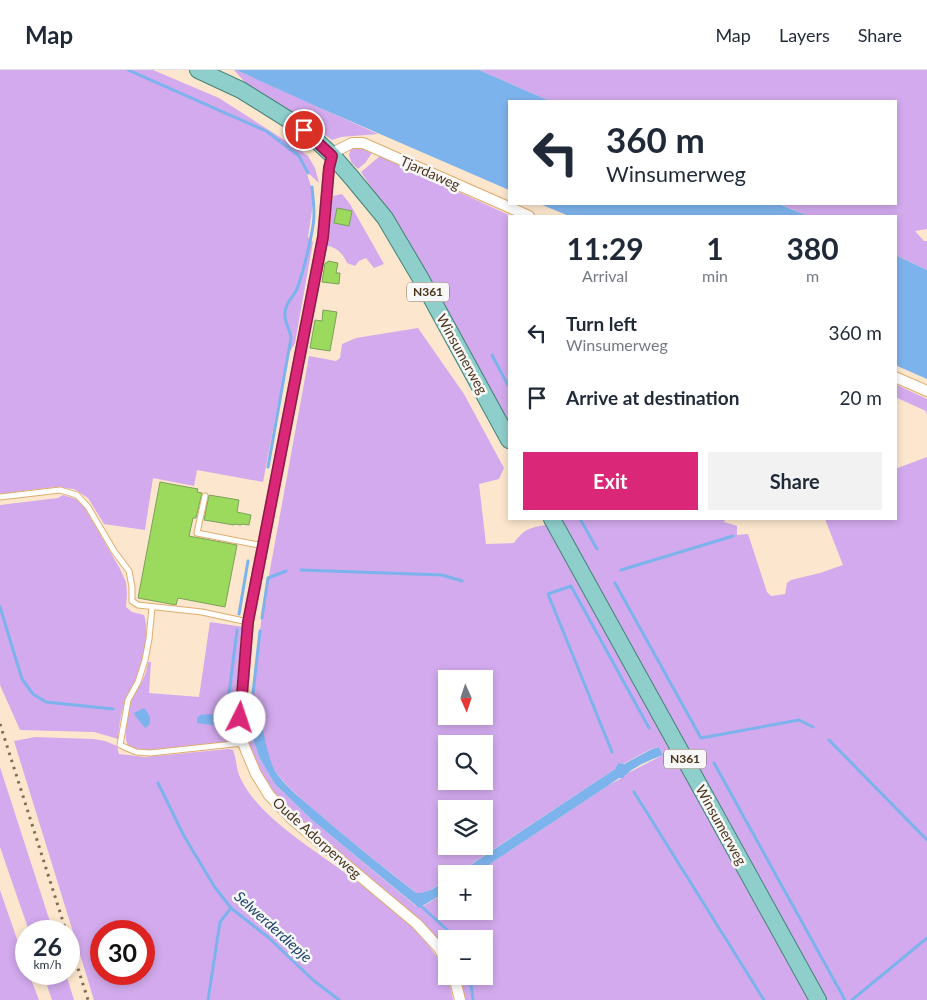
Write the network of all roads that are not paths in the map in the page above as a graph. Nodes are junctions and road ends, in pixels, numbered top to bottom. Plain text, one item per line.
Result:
1 (198, 70) edge
2 (332, 156) junction
3 (527, 215) edge
4 (897, 378) edge
5 (927, 391) edge
6 (508, 438) edge
7 (205, 496) dead end
8 (0, 497) edge
9 (553, 520) edge
10 (264, 546) junction
11 (152, 607) junction
12 (248, 622) junction
13 (243, 743) junction
14 (438, 947) edge
15 (456, 985) edge
16 (460, 1000) edge
17 (818, 1000) edge

1 - 2 main road, Winsumerweg / N361
2 - 3 street, Tjardaweg
2 - 6 main road, Winsumerweg / N361
2 - 10 street, Oude Adorperweg
4 - 5 street
7 - 10 lane
8 - 11 lane
9 - 17 main road, Winsumerweg / N361
10 - 12 street, Oude Adorperweg
11 - 12 lane
11 - 13 lane
12 - 13 street, Oude Adorperweg
13 - 14 street, Oude Adorperweg
15 - 16 street

